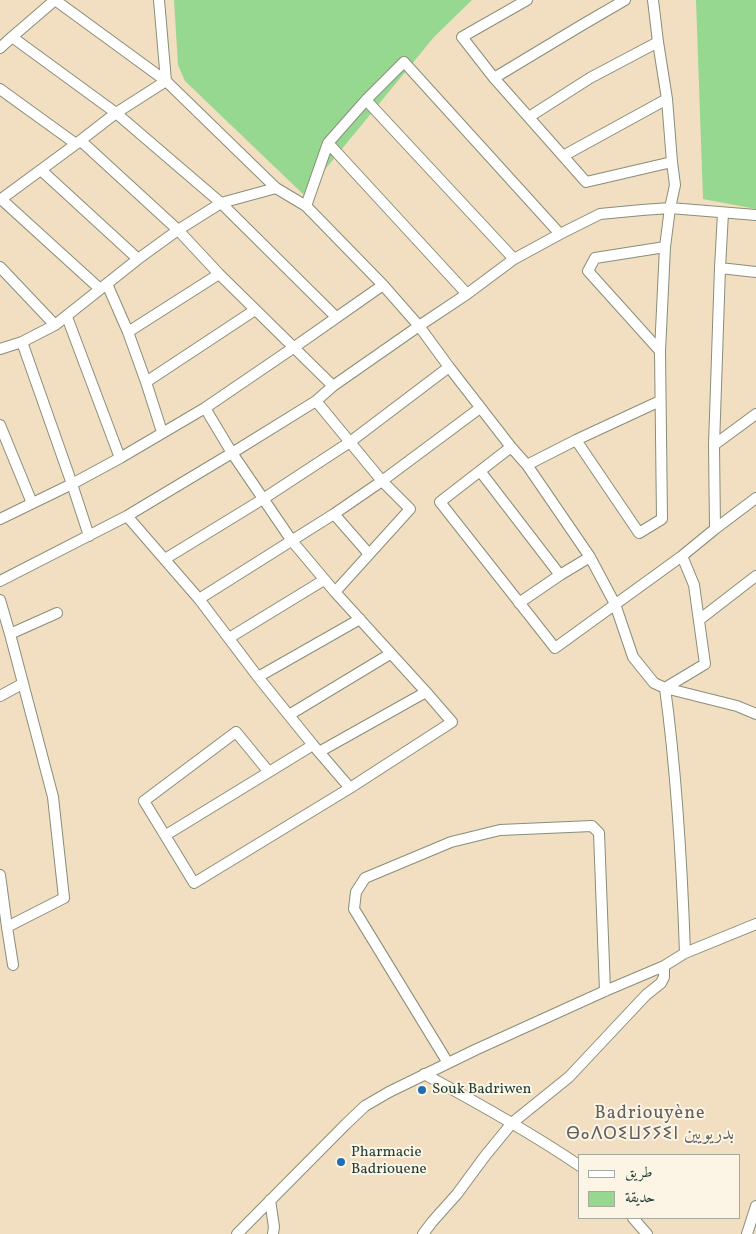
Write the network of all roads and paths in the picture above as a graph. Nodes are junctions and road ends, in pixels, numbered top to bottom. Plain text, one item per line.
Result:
1 (55, 0) edge
2 (150, 0) edge
3 (528, 0) edge
4 (625, 0) edge
5 (653, 0) edge
6 (159, 3) edge
7 (12, 37) junction
8 (658, 42) junction
9 (0, 48) edge
10 (494, 78) junction
11 (166, 81) junction
12 (0, 89) edge
13 (667, 99) junction
14 (366, 100) junction
15 (116, 113) junction
16 (529, 117) junction
17 (78, 142) junction
18 (328, 143) junction
19 (563, 156) junction
20 (672, 162) junction
21 (41, 170) junction
22 (276, 188) junction
23 (0, 200) edge
24 (221, 203) junction
25 (306, 206) junction
26 (670, 208) junction
27 (723, 213) junction
28 (756, 215) edge
29 (178, 230) junction
30 (560, 234) junction
31 (665, 246) junction
32 (138, 258) junction
33 (514, 260) junction
34 (0, 267) edge
35 (720, 268) junction
36 (756, 272) edge
37 (219, 274) junction
38 (382, 285) junction
39 (104, 287) junction
40 (467, 294) junction
41 (255, 310) junction
42 (66, 317) junction
43 (336, 317) junction
44 (55, 325) junction
45 (419, 326) junction
46 (128, 332) junction
47 (22, 342) junction
48 (293, 348) junction
49 (0, 349) edge
50 (660, 351) junction
51 (449, 367) junction
52 (146, 382) junction
53 (333, 386) junction
54 (316, 401) junction
55 (660, 401) junction
56 (205, 408) junction
57 (480, 408) junction
58 (756, 414) edge
59 (0, 425) edge
60 (162, 432) junction
61 (576, 440) junction
62 (350, 442) junction
63 (714, 445) junction
64 (511, 447) junction
65 (232, 452) junction
66 (120, 458) junction
67 (527, 465) junction
68 (480, 472) junction
69 (382, 481) junction
70 (72, 484) junction
71 (756, 498) edge
72 (263, 499) junction
73 (32, 504) junction
74 (334, 514) junction
75 (127, 516) junction
76 (0, 520) edge
77 (715, 529) junction
78 (89, 536) junction
79 (292, 541) junction
80 (369, 554) junction
81 (682, 556) junction
82 (590, 557) junction
83 (165, 559) junction
84 (560, 575) junction
85 (756, 576) edge
86 (324, 580) junction
87 (0, 581) edge
88 (335, 592) junction
89 (199, 599) junction
90 (0, 600) edge
91 (519, 603) junction
92 (615, 604) junction
93 (57, 613) dead end
94 (360, 619) junction
95 (699, 620) junction
96 (10, 634) junction
97 (229, 638) junction
98 (390, 654) junction
99 (258, 677) junction
100 (22, 684) junction
101 (665, 688) junction
102 (426, 692) junction
103 (0, 696) edge
104 (756, 714) edge
105 (289, 715) junction
106 (316, 748) junction
107 (268, 771) junction
108 (350, 788) junction
109 (166, 835) junction
110 (0, 875) edge
111 (756, 924) edge
112 (6, 927) junction
113 (685, 953) junction
114 (13, 965) dead end
115 (664, 966) junction
116 (605, 991) junction
117 (448, 1063) junction
118 (424, 1074) junction
119 (512, 1123) junction
120 (578, 1165) edge
121 (270, 1200) junction
122 (756, 1206) edge
123 (634, 1219) edge
124 (237, 1234) edge
125 (273, 1234) edge
126 (423, 1234) edge
127 (647, 1234) edge
128 (747, 1234) edge

1 - 7 street
1 - 11 street
2 - 6 street
3 - 10 street
4 - 10 street
5 - 8 street
6 - 11 street
7 - 9 street
7 - 15 street
8 - 13 street
8 - 16 street
10 - 16 street
11 - 15 street
11 - 22 street
12 - 17 street
13 - 19 street
13 - 20 street
14 - 18 street
14 - 30 street
14 - 33 street
15 - 17 street
15 - 24 street
16 - 19 street
17 - 21 street
17 - 29 street
18 - 25 street
18 - 40 street
19 - 20 street
20 - 26 street
21 - 23 street
21 - 32 street
22 - 24 street
22 - 25 street
23 - 39 street
24 - 29 street
24 - 43 street
25 - 38 street
26 - 27 street
26 - 30 street
26 - 31 street
27 - 28 street
27 - 35 street
29 - 32 street
29 - 37 street
30 - 33 street
31 - 50 street
31 - 50 street
32 - 39 street
33 - 40 street
34 - 44 street
35 - 36 street
35 - 63 street
37 - 41 street
37 - 46 street
38 - 43 street
38 - 45 street
39 - 42 street
39 - 46 street
40 - 45 street
41 - 48 street
41 - 52 street
42 - 44 street
42 - 66 street
43 - 48 street
44 - 47 street
45 - 51 street
45 - 53 street
46 - 52 street
47 - 49 street
47 - 70 street
48 - 53 street
48 - 56 street
50 - 55 street
51 - 57 street
51 - 62 street
52 - 60 street
53 - 54 street
54 - 62 street
54 - 65 street
55 - 61 street
55 - 61 street
56 - 60 street
56 - 65 street
57 - 64 street
57 - 69 street
58 - 63 street
59 - 73 street
60 - 66 street
61 - 67 street
62 - 69 street
62 - 72 street
63 - 77 street
64 - 67 street
64 - 68 street
65 - 72 street
65 - 75 street
66 - 70 street
67 - 82 street
68 - 84 street
68 - 91 street
69 - 74 street
69 - 80 street
70 - 73 street
70 - 78 street
71 - 77 street
72 - 79 street
72 - 83 street
73 - 76 street
74 - 79 street
74 - 80 street
75 - 78 street
75 - 83 street
77 - 81 street
78 - 87 street
79 - 86 street
79 - 89 street
80 - 88 street
81 - 92 street
81 - 95 street
82 - 84 street
82 - 92 street
83 - 89 street
84 - 91 street
85 - 95 street
86 - 88 street
86 - 97 street
88 - 94 street
89 - 97 street
90 - 96 street
91 - 92 street
92 - 101 street
93 - 96 street
94 - 98 street
94 - 99 street
95 - 101 street
96 - 100 street
97 - 99 street
98 - 102 street
98 - 105 street
99 - 105 street
100 - 103 street
100 - 112 street
101 - 104 street
101 - 113 street
102 - 106 street
102 - 108 street
105 - 106 street
106 - 107 street
106 - 108 street
107 - 109 street
107 - 109 street
108 - 109 street
110 - 112 street
111 - 113 street
112 - 114 street
113 - 115 street
115 - 116 street
115 - 119 street
116 - 117 street
116 - 117 street
117 - 118 street
118 - 119 street
118 - 121 street
119 - 120 street
119 - 126 street
121 - 124 street
121 - 125 street
122 - 128 street
123 - 127 street

